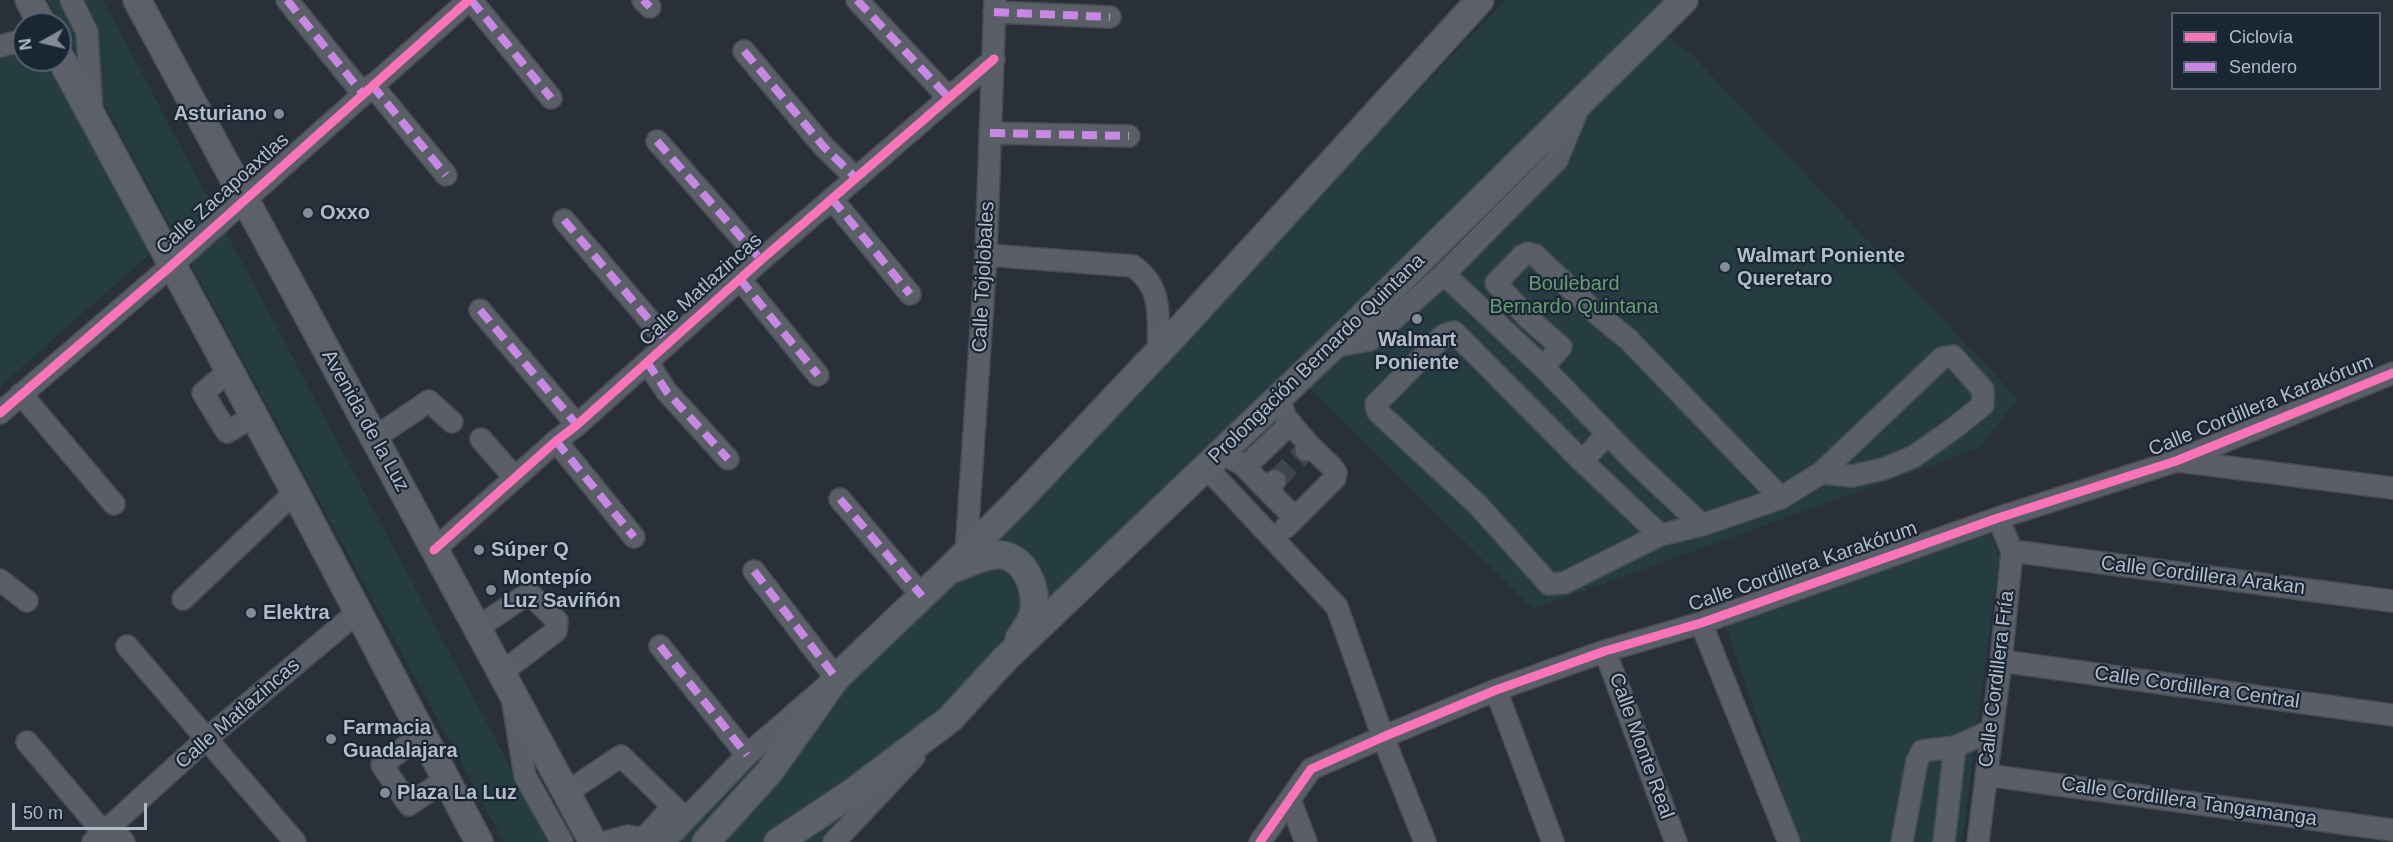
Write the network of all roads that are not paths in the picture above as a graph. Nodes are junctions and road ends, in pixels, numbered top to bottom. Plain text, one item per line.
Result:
1 (71, 0) edge
2 (137, 0) edge
3 (287, 0) edge
4 (470, 0) edge
5 (857, 0) edge
6 (1480, 0) edge
7 (1684, 0) edge
8 (995, 6) edge
9 (1110, 17) dead end
10 (744, 51) dead end
11 (994, 59) junction
12 (68, 72) edge
13 (368, 90) junction
14 (551, 98) dead end
15 (949, 98) junction
16 (1581, 102) junction
17 (93, 117) junction
18 (990, 133) junction
19 (1129, 136) dead end
20 (657, 141) dead end
21 (446, 175) dead end
22 (856, 178) junction
23 (832, 199) junction
24 (244, 200) junction
25 (564, 220) dead end
26 (986, 255) junction
27 (761, 260) junction
28 (172, 265) junction
29 (1444, 274) junction
30 (740, 279) junction
31 (910, 294) dead end
32 (480, 310) dead end
33 (669, 343) junction
34 (1332, 346) junction
35 (1159, 350) junction
36 (647, 362) junction
37 (1543, 367) junction
38 (2393, 373) edge
39 (818, 375) dead end
40 (21, 394) junction
41 (1279, 397) junction
42 (0, 413) edge
43 (452, 422) dead end
44 (1292, 423) junction
45 (578, 425) junction
46 (1608, 435) junction
47 (374, 438) junction
48 (481, 439) dead end
49 (556, 441) junction
50 (728, 459) dead end
51 (1214, 460) junction
52 (1582, 461) junction
53 (2176, 461) junction
54 (1245, 467) junction
55 (1821, 473) junction
56 (515, 478) junction
57 (2393, 488) edge
58 (296, 492) junction
59 (1781, 498) junction
60 (840, 499) dead end
61 (114, 504) dead end
62 (1294, 518) junction
63 (1998, 518) junction
64 (1702, 525) junction
65 (1659, 536) junction
66 (634, 537) dead end
67 (1275, 539) junction
68 (434, 550) junction
69 (2012, 551) junction
70 (958, 562) junction
71 (754, 571) dead end
72 (0, 580) edge
73 (922, 596) junction
74 (183, 599) dead end
75 (2393, 600) edge
76 (27, 601) dead end
77 (358, 612) junction
78 (1701, 622) junction
79 (477, 628) junction
80 (127, 646) dead end
81 (660, 646) dead end
82 (1605, 651) junction
83 (1005, 659) junction
84 (2001, 661) junction
85 (836, 678) junction
86 (506, 681) junction
87 (1496, 690) junction
88 (2393, 715) edge
89 (950, 719) junction
90 (1992, 730) junction
91 (422, 734) junction
92 (1383, 737) junction
93 (205, 740) junction
94 (27, 742) dead end
95 (1955, 747) junction
96 (747, 755) junction
97 (1986, 775) junction
98 (446, 779) junction
99 (566, 793) junction
100 (1290, 800) junction
101 (679, 813) junction
102 (2393, 830) edge
103 (108, 836) edge
104 (654, 841) edge
105 (295, 842) edge
106 (479, 842) edge
107 (562, 842) edge
108 (593, 842) edge
109 (606, 842) edge
110 (706, 842) edge
111 (778, 842) edge
112 (834, 842) edge
113 (1260, 842) edge
114 (1306, 842) edge
115 (1425, 842) edge
116 (1553, 842) edge
117 (1676, 842) edge
118 (1789, 842) edge
119 (1902, 842) edge
120 (1944, 842) edge
121 (1978, 842) edge

1 - 17 street
2 - 24 main road, Avenida de la Luz
3 - 13 street
4 - 13 street, Calle Zacapoaxtlas
4 - 14 street
5 - 15 street
6 - 35 main road
7 - 16 main road, Prolongación Bernardo Quintana
8 - 9 street
8 - 11 street, Calle Tojolobales
10 - 22 street
11 - 15 street, Calle Matlazincas
11 - 18 street, Calle Tojolobales
12 - 17 main road
13 - 21 street
13 - 24 street, Calle Zacapoaxtlas
15 - 22 street, Calle Matlazincas
16 - 29 street
16 - 34 main road, Prolongación Bernardo Quintana
17 - 28 main road
18 - 19 street
18 - 26 street, Calle Tojolobales
20 - 27 street
22 - 23 street, Calle Matlazincas
23 - 27 street, Calle Matlazincas
23 - 31 street
24 - 28 street, Calle Zacapoaxtlas
24 - 47 main road, Avenida de la Luz
25 - 33 street
26 - 35 street
26 - 70 street, Calle Tojolobales
27 - 30 street, Calle Matlazincas
28 - 40 street, Calle Zacapoaxtlas
28 - 58 main road
29 - 34 street
29 - 37 street
30 - 33 street, Calle Matlazincas
30 - 39 street
32 - 45 street
33 - 36 street, Calle Matlazincas
34 - 41 main road, Prolongación Bernardo Quintana
35 - 70 main road
36 - 45 street, Calle Matlazincas
36 - 50 street
37 - 46 street
37 - 59 street
38 - 53 street, Calle Cordillera Karakórum
40 - 42 street, Calle Zacapoaxtlas
40 - 61 street
41 - 44 street
41 - 51 main road, Prolongación Bernardo Quintana
43 - 47 street
44 - 54 street
44 - 62 street
45 - 49 street, Calle Matlazincas
46 - 52 street
46 - 64 street
47 - 68 main road, Avenida de la Luz
48 - 56 street
49 - 56 street, Calle Matlazincas
49 - 66 street
51 - 54 street
51 - 67 street
51 - 83 main road, Prolongación Bernardo Quintana
52 - 65 street
52 - 65 street
53 - 57 street
53 - 63 street, Calle Cordillera Karakórum
54 - 62 street
55 - 55 street
55 - 59 street
56 - 68 street, Calle Matlazincas
58 - 74 street
58 - 77 main road
59 - 64 street
60 - 73 street
62 - 67 street
63 - 69 street, Calle Cordillera Fría
63 - 78 street, Calle Cordillera Karakórum
64 - 65 street
67 - 92 street
68 - 79 main road, Avenida de la Luz
69 - 75 street, Calle Cordillera Arakan
69 - 84 street, Calle Cordillera Fría
70 - 73 main road
70 - 83 main road
71 - 85 street
72 - 76 street
73 - 85 main road
77 - 91 main road
77 - 93 street, Calle Matlazincas
78 - 82 street, Calle Cordillera Karakórum
78 - 118 street
79 - 86 main road, Avenida de la Luz
79 - 86 street
80 - 93 street
81 - 96 street
82 - 87 street, Calle Cordillera Karakórum
82 - 117 street, Calle Monte Real
83 - 89 main road, Prolongación Bernardo Quintana
84 - 88 street, Calle Cordillera Central
84 - 90 street, Calle Cordillera Fría
85 - 96 street
85 - 110 main road
86 - 99 main road, Avenida de la Luz
86 - 107 street
87 - 92 street, Calle Cordillera Karakórum
87 - 116 street
89 - 111 main road, Prolongación Bernardo Quintana
89 - 112 street, Prolongación Bernardo Quintana
90 - 95 street
90 - 97 street, Calle Cordillera Fría
91 - 98 main road
91 - 98 street
92 - 100 street, Calle Cordillera Karakórum
92 - 115 street
93 - 103 street, Calle Matlazincas
93 - 105 street
94 - 103 street
95 - 119 street
95 - 120 street
96 - 101 street
97 - 102 street, Calle Cordillera Tangamanga
97 - 121 street, Calle Cordillera Fría
98 - 106 main road
99 - 101 street
99 - 108 main road, Avenida de la Luz
100 - 113 street, Calle Cordillera Karakórum
100 - 114 street
101 - 104 street
104 - 109 street

